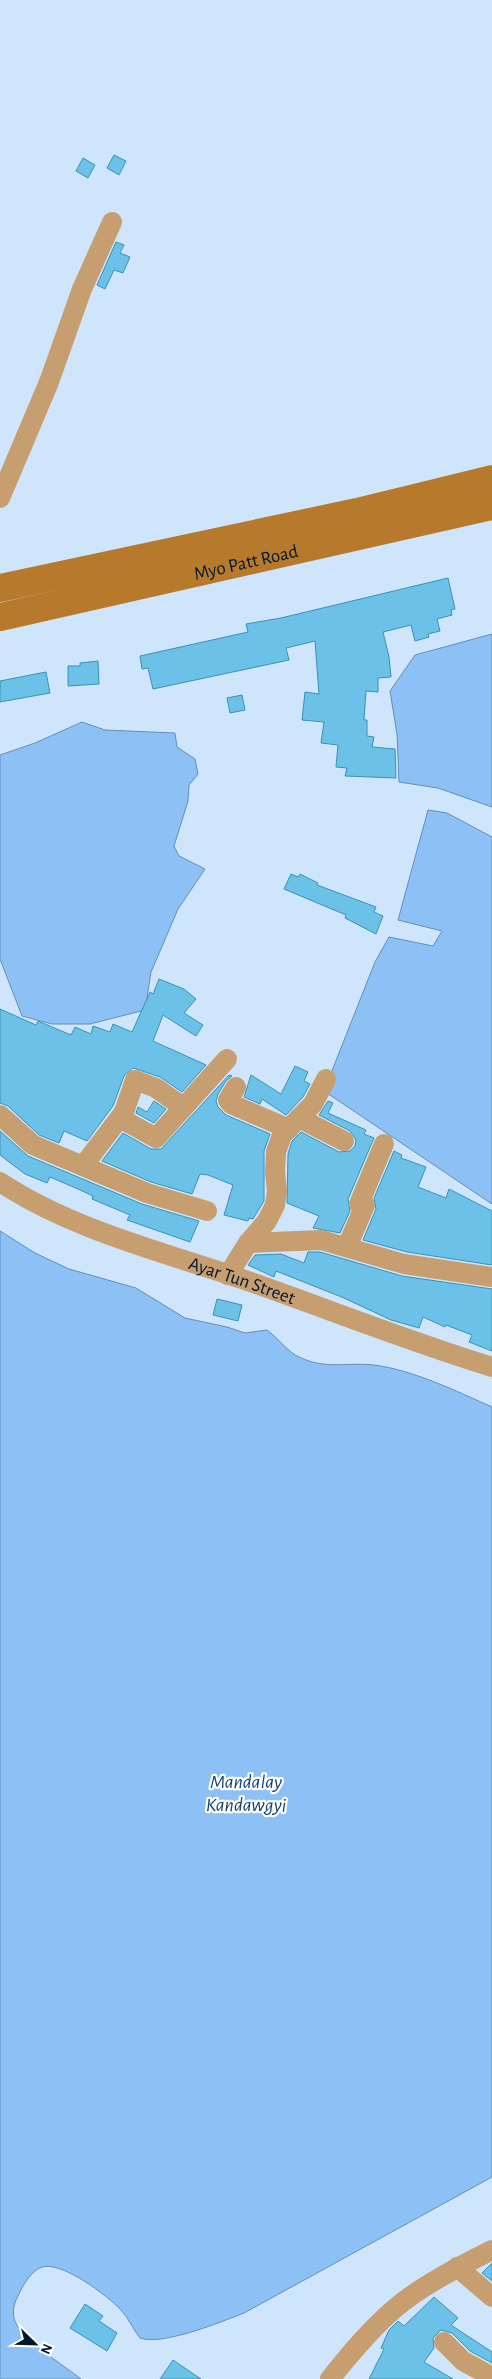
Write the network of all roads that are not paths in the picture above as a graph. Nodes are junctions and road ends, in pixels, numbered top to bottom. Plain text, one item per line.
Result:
1 (112, 222) dead end
2 (492, 479) edge
3 (0, 498) edge
4 (492, 506) edge
5 (359, 524) junction
6 (0, 585) edge
7 (0, 617) edge
8 (227, 1059) dead end
9 (326, 1079) dead end
10 (236, 1087) dead end
11 (183, 1107) junction
12 (0, 1115) edge
13 (120, 1118) junction
14 (294, 1124) junction
15 (344, 1140) dead end
16 (384, 1144) dead end
17 (82, 1166) junction
18 (0, 1182) edge
19 (207, 1210) dead end
20 (248, 1243) junction
21 (347, 1247) junction
22 (228, 1275) junction
23 (492, 1278) edge
24 (492, 1366) edge
25 (492, 2250) edge
26 (457, 2267) junction
27 (492, 2297) edge
28 (444, 2342) dead end
29 (492, 2377) edge
30 (330, 2379) edge

1 - 3 street
2 - 5 main road, Myo Patt Road
4 - 5 main road, Myo Patt Road
5 - 6 main road, Myo Patt Road
5 - 7 main road, Myo Patt Road
8 - 11 street
9 - 14 street
10 - 14 street
11 - 13 street
11 - 13 street
12 - 17 street
13 - 17 street
14 - 15 street
14 - 20 street
16 - 21 street
17 - 19 street
18 - 22 street, Ayar Tun Street
20 - 21 street
20 - 22 street
21 - 23 street
22 - 24 street, Ayar Tun Street
25 - 26 street
26 - 27 street
26 - 30 street
28 - 29 street

